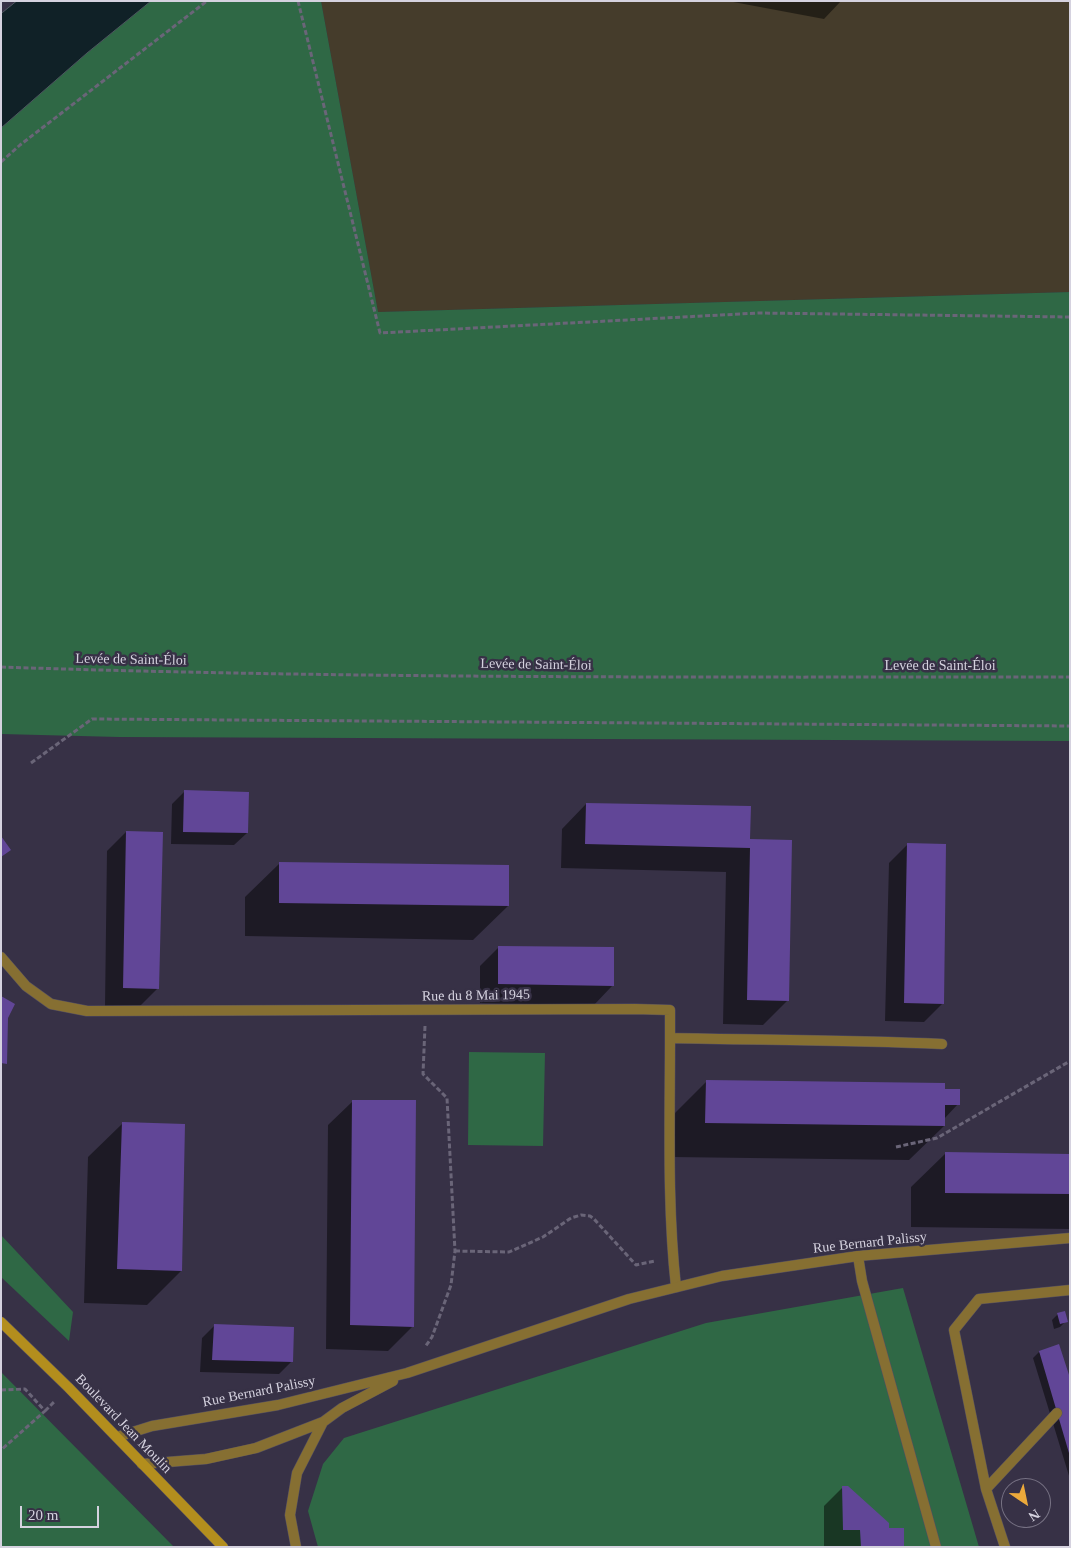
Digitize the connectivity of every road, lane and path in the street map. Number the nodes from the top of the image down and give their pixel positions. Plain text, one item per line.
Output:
1 (207, 1) edge
2 (298, 1) edge
3 (1, 162) edge
4 (1070, 317) edge
5 (1, 668) edge
6 (1070, 677) edge
7 (1070, 726) edge
8 (31, 763) dead end
9 (1, 957) edge
10 (425, 1011) junction
11 (670, 1038) junction
12 (942, 1044) dead end
13 (1070, 1061) edge
14 (896, 1148) dead end
15 (1070, 1238) edge
16 (455, 1251) junction
17 (858, 1256) junction
18 (673, 1257) junction
19 (676, 1287) junction
20 (1070, 1290) edge
21 (1, 1322) edge
22 (407, 1374) junction
23 (1, 1390) edge
24 (1057, 1413) dead end
25 (323, 1422) junction
26 (117, 1437) junction
27 (1, 1450) edge
28 (142, 1464) junction
29 (986, 1489) junction
30 (222, 1547) edge
31 (296, 1547) edge
32 (936, 1547) edge
33 (1005, 1547) edge

1 - 3 path
2 - 4 path
5 - 6 path, Levée de Saint-Éloi
7 - 8 path
9 - 10 street, Rue du 8 Mai 1945
10 - 11 street, Rue du 8 Mai 1945
10 - 16 path
11 - 12 street
11 - 18 street
13 - 14 path
15 - 17 street, Rue Bernard Palissy
16 - 18 path
16 - 22 path
17 - 19 street, Rue Bernard Palissy
17 - 32 street
18 - 19 street
19 - 22 street, Rue Bernard Palissy
20 - 29 street
21 - 26 main road, Boulevard Jean Moulin
22 - 25 street, Rue Bernard Palissy
22 - 26 street, Rue Bernard Palissy
23 - 27 path
24 - 29 street
25 - 28 street, Rue Bernard Palissy
25 - 31 street, Rue Bernard Palissy
26 - 28 main road, Boulevard Jean Moulin
28 - 30 main road, Boulevard Jean Moulin
29 - 33 street

